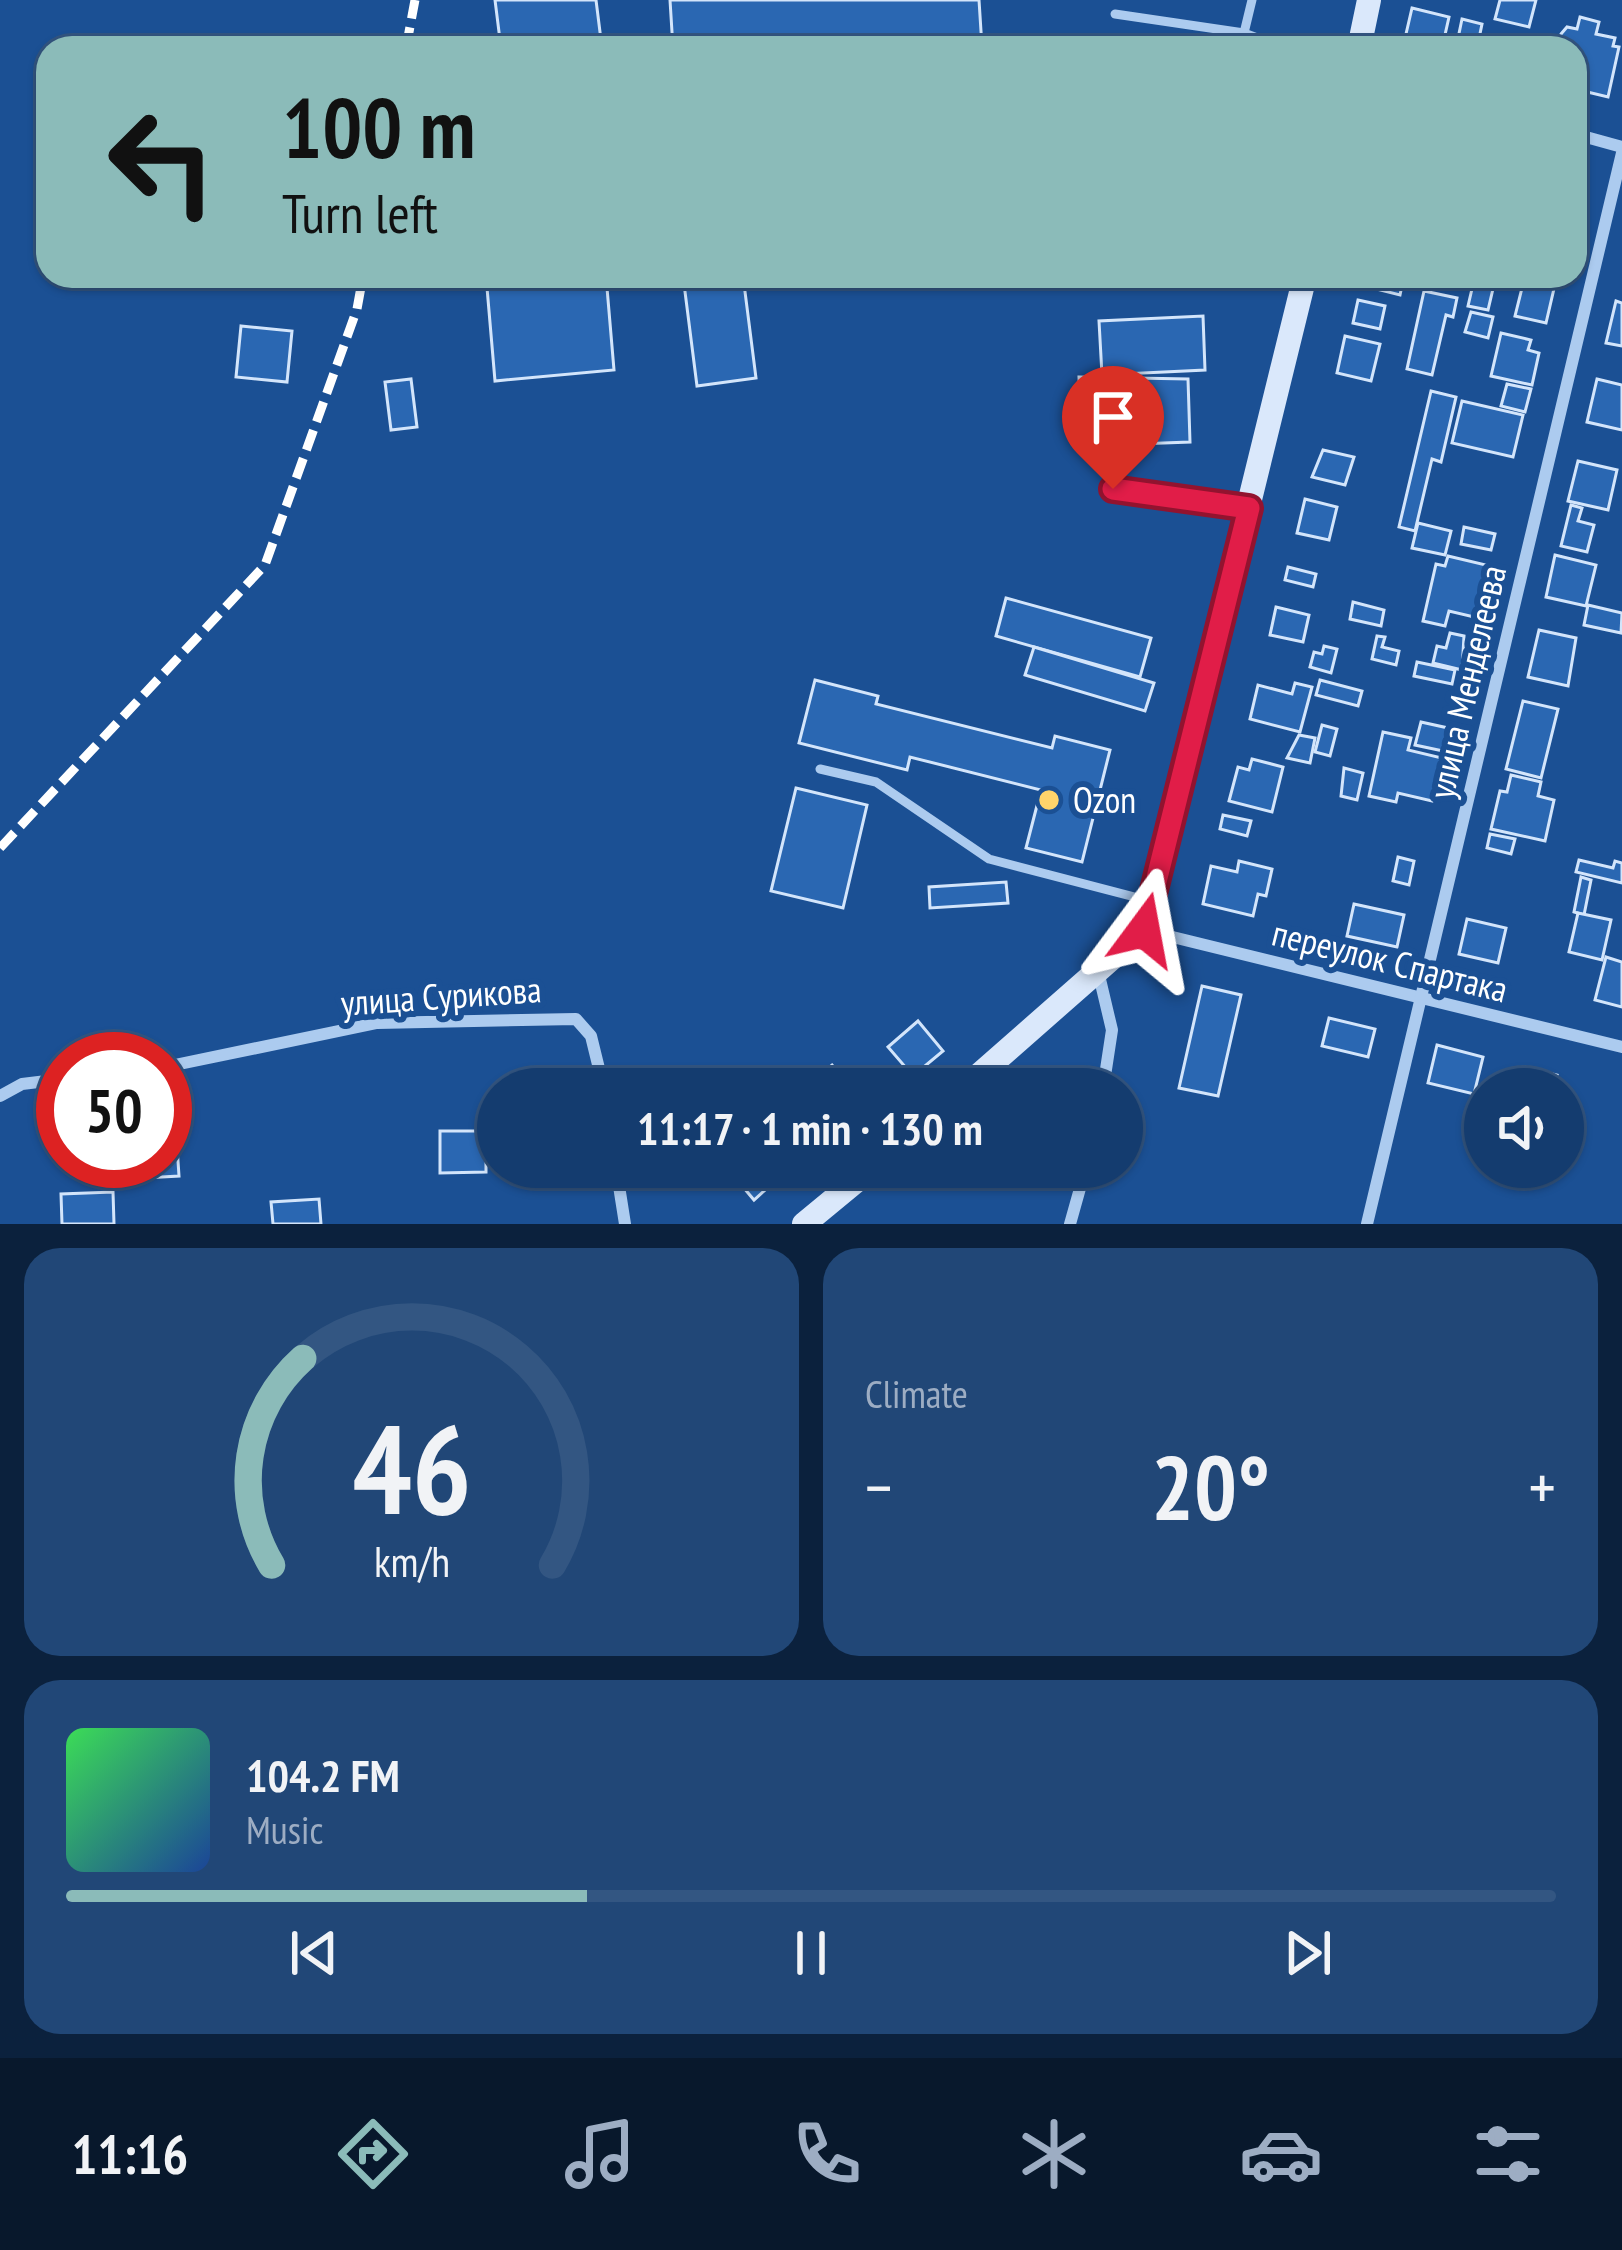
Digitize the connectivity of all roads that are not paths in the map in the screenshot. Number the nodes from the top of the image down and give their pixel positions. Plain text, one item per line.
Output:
1 (1252, 0) edge
2 (1369, 0) edge
3 (1115, 14) dead end
4 (1244, 33) junction
5 (1252, 36) edge
6 (1362, 36) edge
7 (1587, 138) edge
8 (1622, 150) edge
9 (1302, 288) edge
10 (1113, 489) dead end
11 (1249, 508) junction
12 (820, 769) dead end
13 (1150, 901) junction
14 (1144, 930) junction
15 (1098, 970) junction
16 (1422, 1001) junction
17 (1622, 1047) edge
18 (192, 1061) edge
19 (599, 1068) edge
20 (987, 1068) edge
21 (1106, 1068) edge
22 (36, 1082) edge
23 (0, 1096) edge
24 (619, 1188) edge
25 (848, 1188) edge
26 (1080, 1188) edge
27 (625, 1224) edge
28 (804, 1224) edge
29 (1070, 1224) edge
30 (1367, 1224) edge

1 - 4 lane
2 - 6 main road
3 - 4 lane
4 - 5 lane
7 - 8 street
8 - 16 street, улица Менделеева
9 - 11 main road
10 - 11 lane
11 - 13 main road
12 - 13 lane
13 - 14 main road
14 - 15 main road
14 - 16 street, переулок Спартака
15 - 20 main road
15 - 21 street
16 - 17 street, переулок Спартака
16 - 30 street, улица Менделеева
18 - 19 street, улица Сурикова
22 - 23 street
24 - 27 street
25 - 28 main road
26 - 29 street

